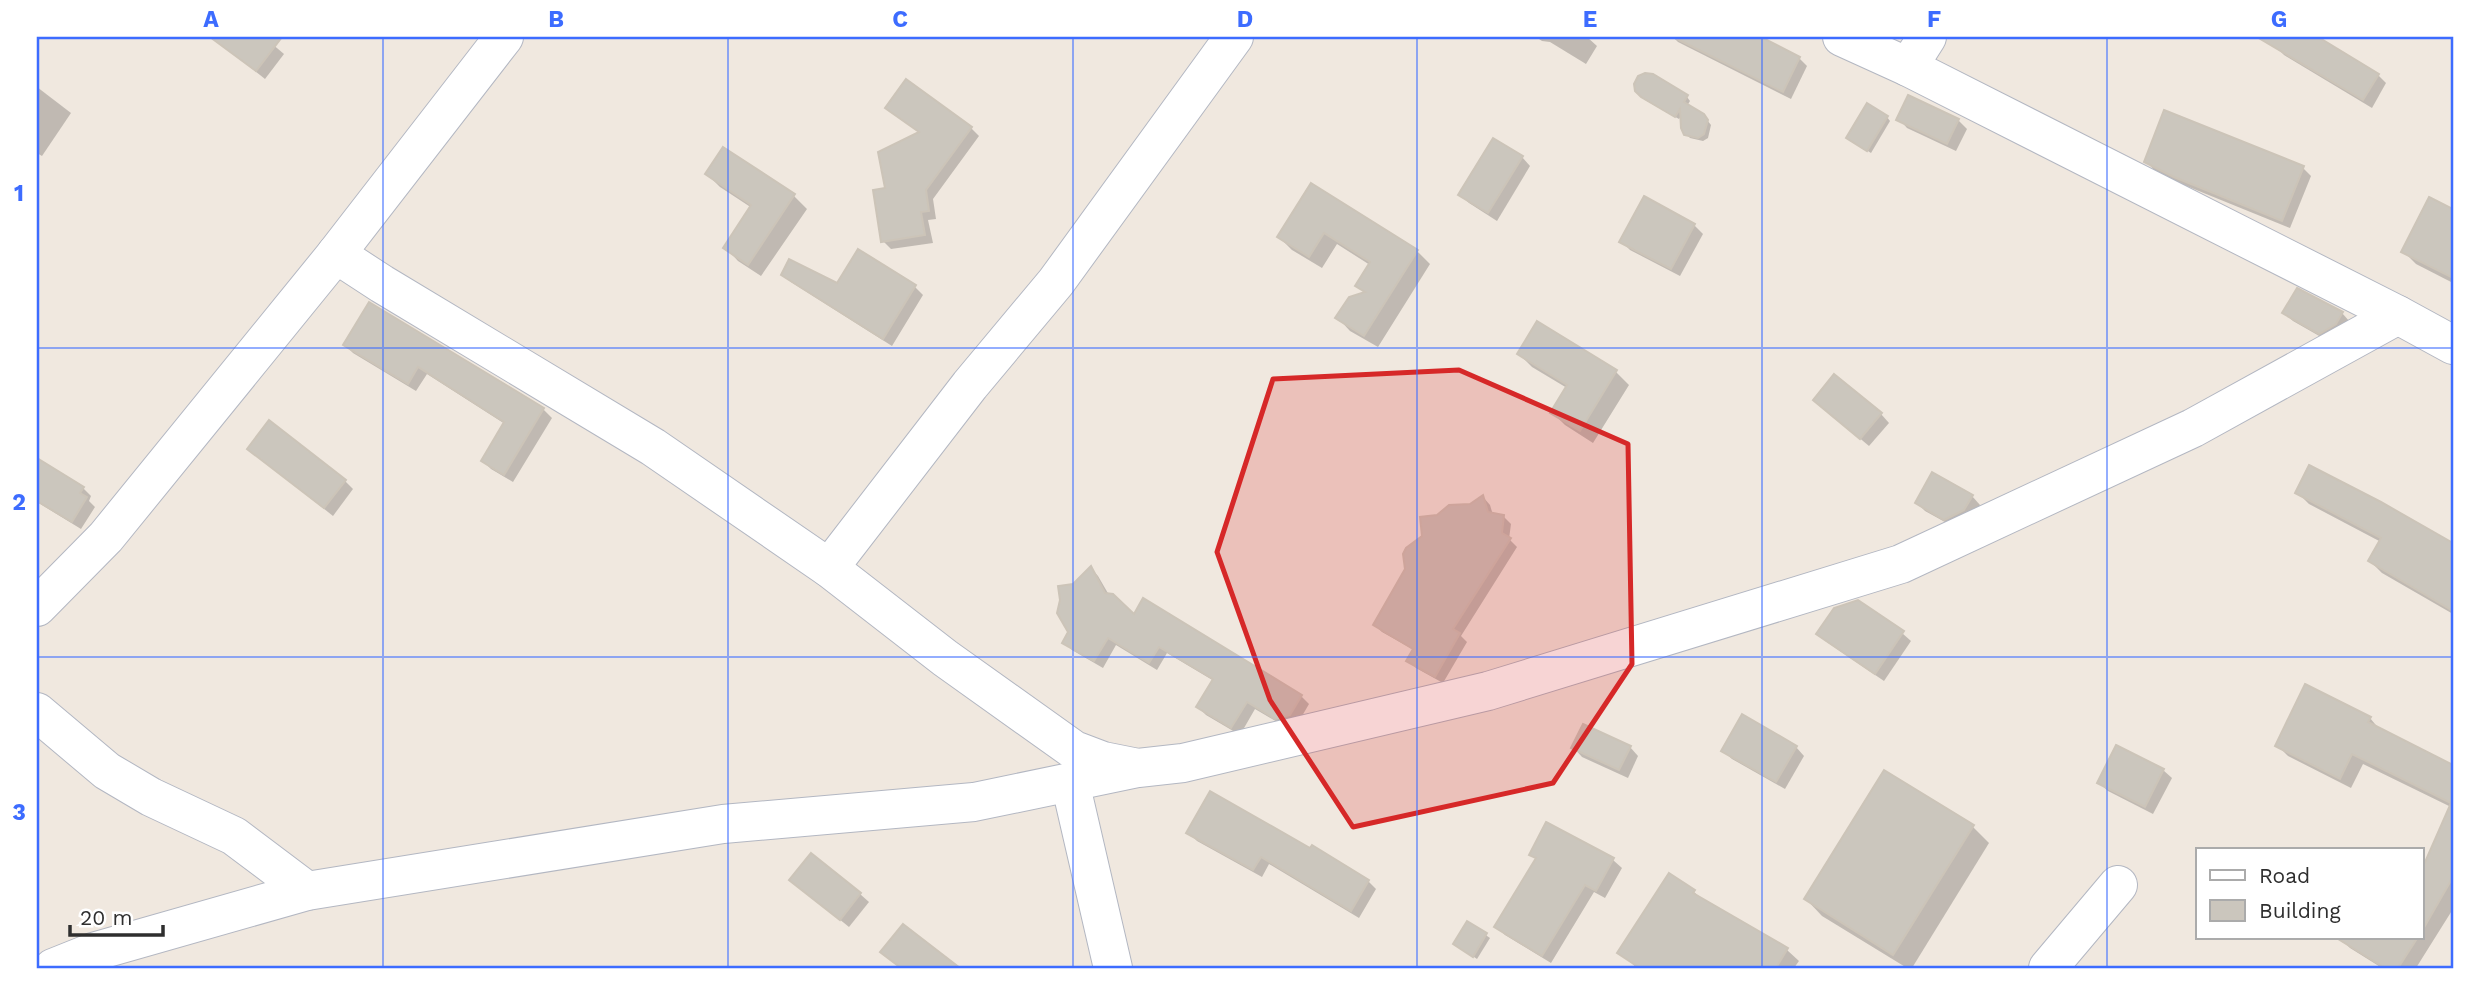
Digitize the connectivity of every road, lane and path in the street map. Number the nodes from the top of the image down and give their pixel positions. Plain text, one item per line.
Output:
1 (504, 37) edge
2 (1234, 37) edge
3 (1842, 37) edge
4 (1918, 52) edge
5 (336, 254) junction
6 (2398, 314) junction
7 (2453, 345) edge
8 (829, 568) junction
9 (37, 607) edge
10 (37, 712) edge
11 (1138, 768) junction
12 (1070, 782) junction
13 (2118, 885) dead end
14 (307, 891) junction
15 (53, 968) edge
16 (1113, 968) edge
17 (2048, 968) edge

1 - 5 street
2 - 8 street
3 - 4 street
4 - 6 street
5 - 8 street
5 - 9 street
6 - 7 street
6 - 11 street
8 - 11 street
10 - 14 street
11 - 12 street
12 - 14 street
12 - 16 street
13 - 17 street
14 - 15 street

